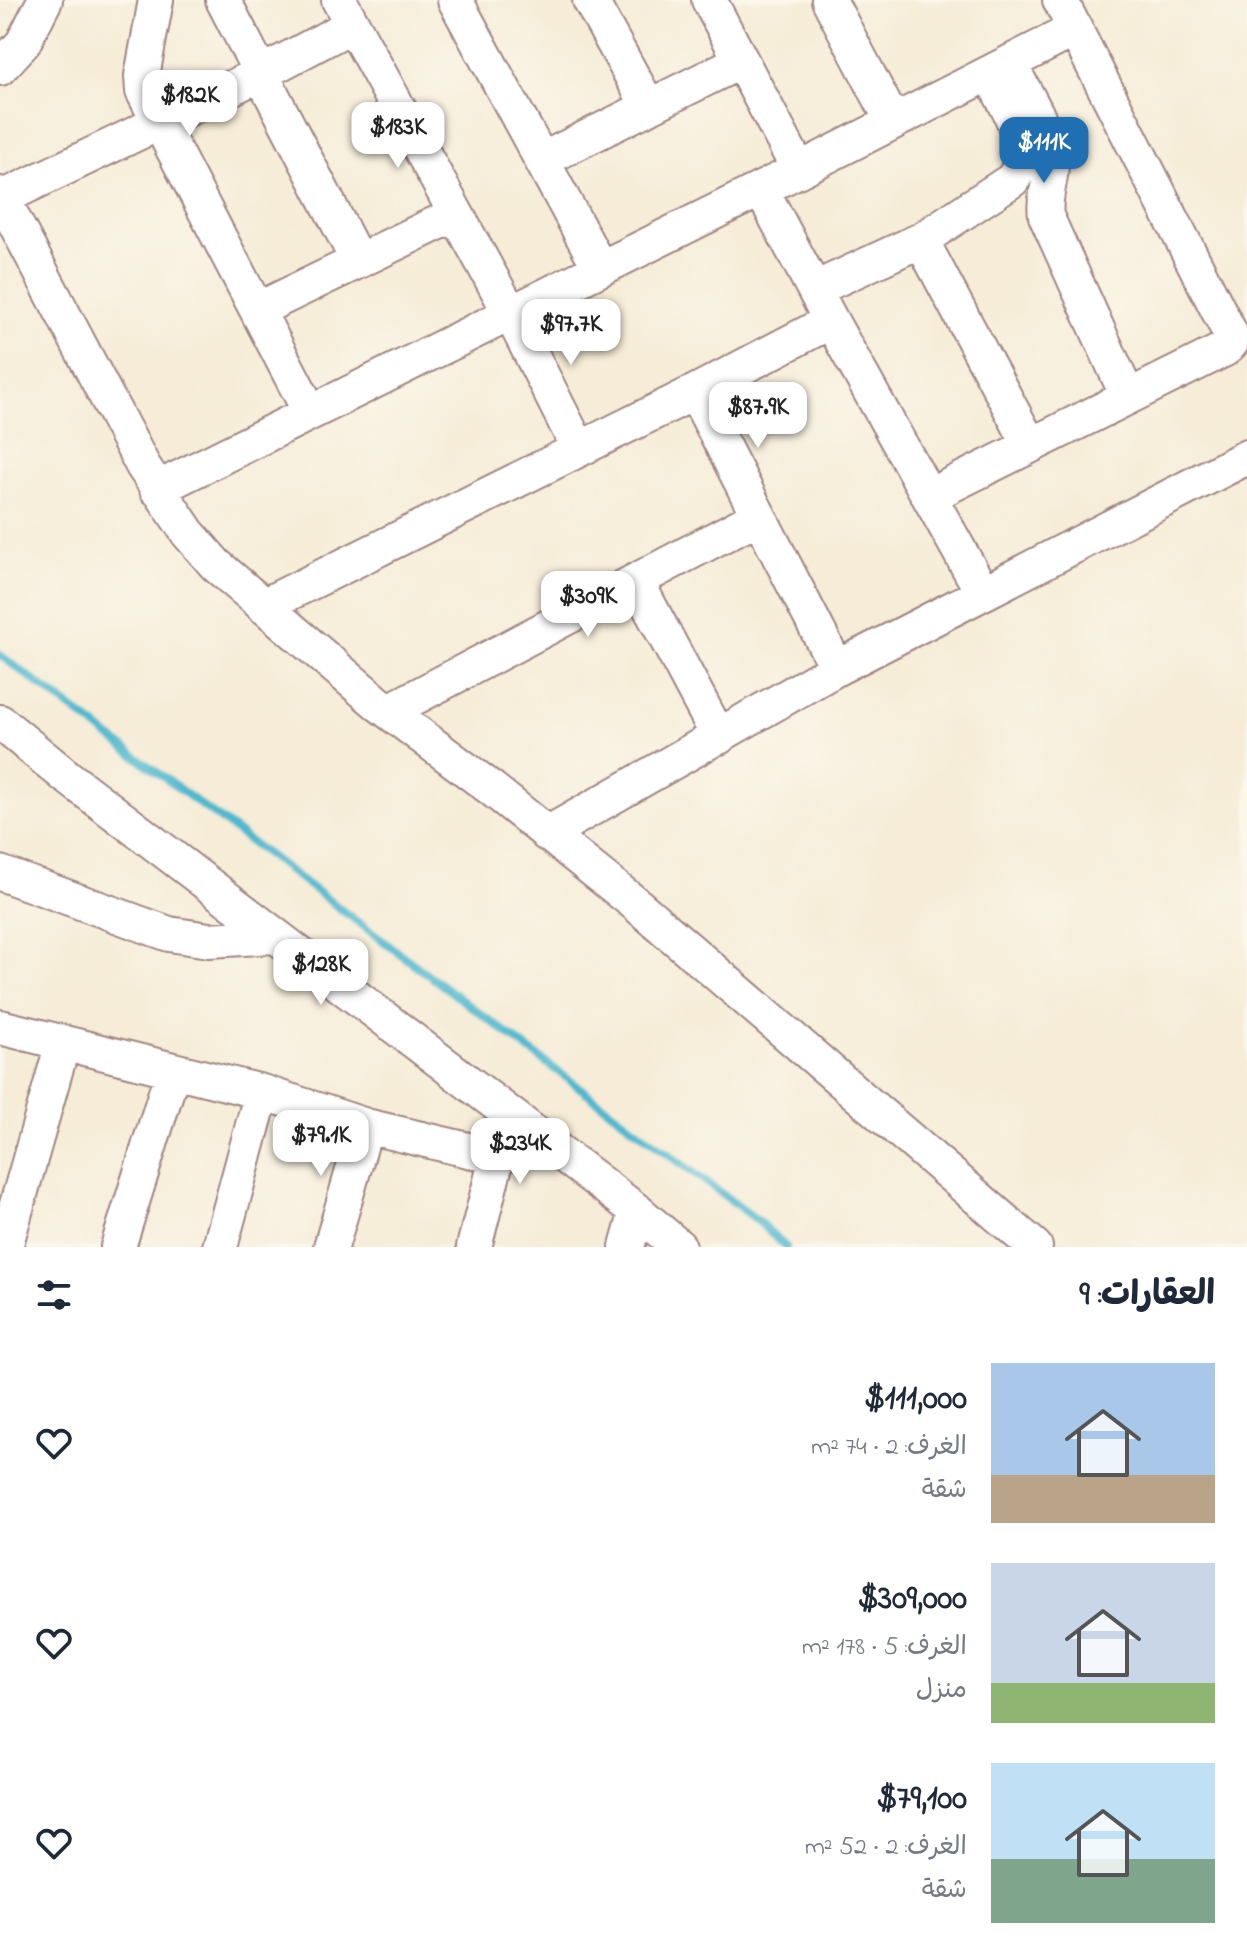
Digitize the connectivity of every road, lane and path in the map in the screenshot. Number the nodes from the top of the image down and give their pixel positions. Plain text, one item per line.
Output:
1 (45, 0) edge
2 (156, 0) edge
3 (223, 0) edge
4 (455, 0) edge
5 (590, 0) edge
6 (709, 0) edge
7 (841, 4) edge
8 (345, 12) edge
9 (1068, 15) edge
10 (741, 61) junction
11 (0, 68) edge
12 (999, 68) junction
13 (260, 74) junction
14 (649, 107) junction
15 (157, 121) junction
16 (893, 122) junction
17 (542, 160) junction
18 (799, 170) junction
19 (761, 189) junction
20 (1, 196) edge
21 (456, 214) junction
22 (921, 240) junction
23 (358, 261) junction
24 (600, 268) junction
25 (815, 289) junction
26 (257, 310) junction
27 (510, 312) junction
28 (831, 321) junction
29 (695, 392) junction
30 (1128, 397) junction
31 (310, 412) junction
32 (1030, 445) junction
33 (579, 449) junction
34 (1247, 457) edge
35 (157, 489) junction
36 (929, 496) junction
37 (759, 516) junction
38 (636, 581) junction
39 (983, 593) junction
40 (263, 606) junction
41 (837, 668) junction
42 (389, 711) junction
43 (0, 722) edge
44 (719, 737) junction
45 (547, 834) junction
46 (0, 873) edge
47 (275, 936) junction
48 (0, 1027) edge
49 (63, 1043) junction
50 (173, 1070) junction
51 (262, 1092) junction
52 (508, 1112) junction
53 (366, 1126) junction
54 (498, 1157) junction
55 (637, 1211) junction
56 (5, 1247) edge
57 (118, 1247) edge
58 (220, 1247) edge
59 (331, 1247) edge
60 (474, 1247) edge
61 (627, 1247) edge
62 (679, 1247) edge
63 (1035, 1247) edge

1 - 11 street
2 - 15 street
3 - 13 street
4 - 17 street
5 - 14 street
6 - 10 street
7 - 16 street
8 - 13 street
8 - 21 street
9 - 12 street
9 - 30 street
10 - 14 street
10 - 18 street
12 - 16 street
12 - 22 street
12 - 30 street
13 - 15 street
13 - 23 street
14 - 17 street
15 - 20 street
15 - 26 street
16 - 18 street
17 - 24 street
18 - 19 street
19 - 24 street
19 - 25 street
20 - 35 street
21 - 23 street
21 - 27 street
22 - 25 street
22 - 32 street
23 - 26 street
24 - 27 street
25 - 28 street
26 - 31 street
27 - 31 street
27 - 33 street
28 - 29 street
28 - 36 street
29 - 33 street
29 - 37 street
30 - 32 street
31 - 35 street
32 - 36 street
33 - 40 street
34 - 39 street
35 - 40 street
36 - 39 street
37 - 38 street
37 - 41 street
38 - 42 street
38 - 44 street
39 - 41 street
40 - 42 street
41 - 44 street
42 - 45 street
43 - 47 street
44 - 45 street
45 - 63 street
46 - 47 street
47 - 52 street
48 - 49 street
49 - 50 street
49 - 56 street
50 - 51 street
50 - 57 street
51 - 53 street
51 - 58 street
52 - 54 street
52 - 55 street
53 - 54 street
53 - 59 street
54 - 60 street
55 - 61 street
55 - 62 street

